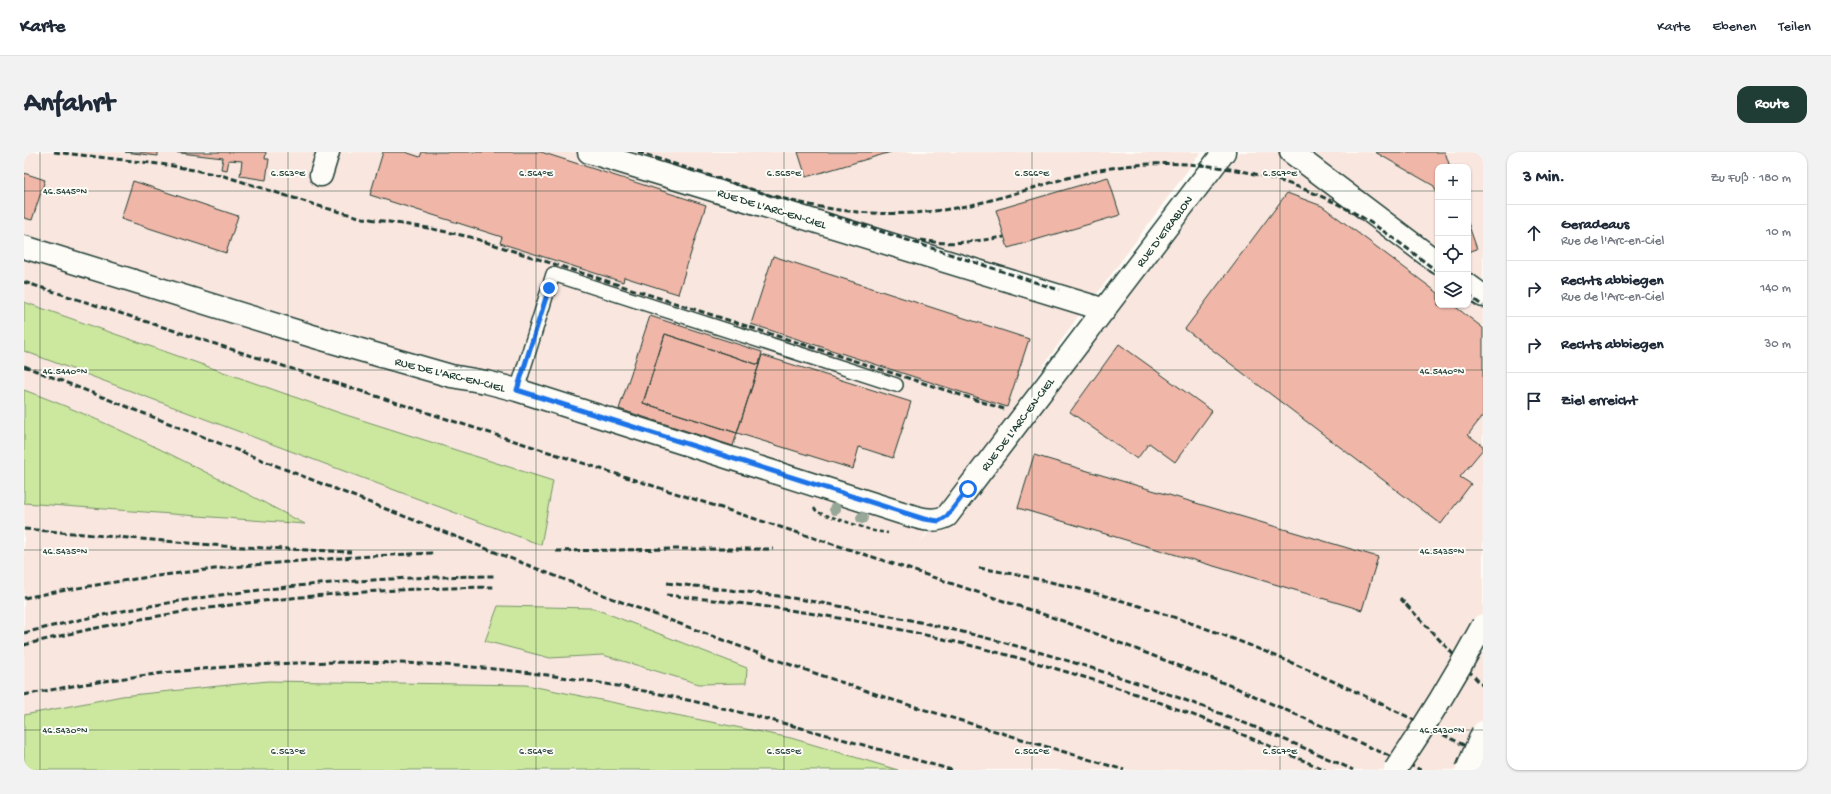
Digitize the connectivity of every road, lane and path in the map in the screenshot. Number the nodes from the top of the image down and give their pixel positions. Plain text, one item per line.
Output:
1 (328, 152) edge
2 (589, 152) edge
3 (1224, 152) edge
4 (1291, 152) edge
5 (321, 175) dead end
6 (29, 249) edge
7 (1435, 260) edge
8 (1471, 287) edge
9 (1483, 296) edge
10 (1105, 310) junction
11 (896, 385) dead end
12 (517, 390) junction
13 (1483, 625) edge
14 (1483, 732) edge
15 (1395, 770) edge
16 (1467, 770) edge

1 - 5 main road
2 - 10 main road, RUE DE L'ARC-EN-CIEL
3 - 10 main road, RUE D'ETRABLON
4 - 7 main road
6 - 12 main road, RUE DE L'ARC-EN-CIEL
8 - 9 main road
10 - 12 main road, RUE DE L'ARC-EN-CIEL
11 - 12 lane
13 - 15 main road, bridge
14 - 16 main road, bridge

